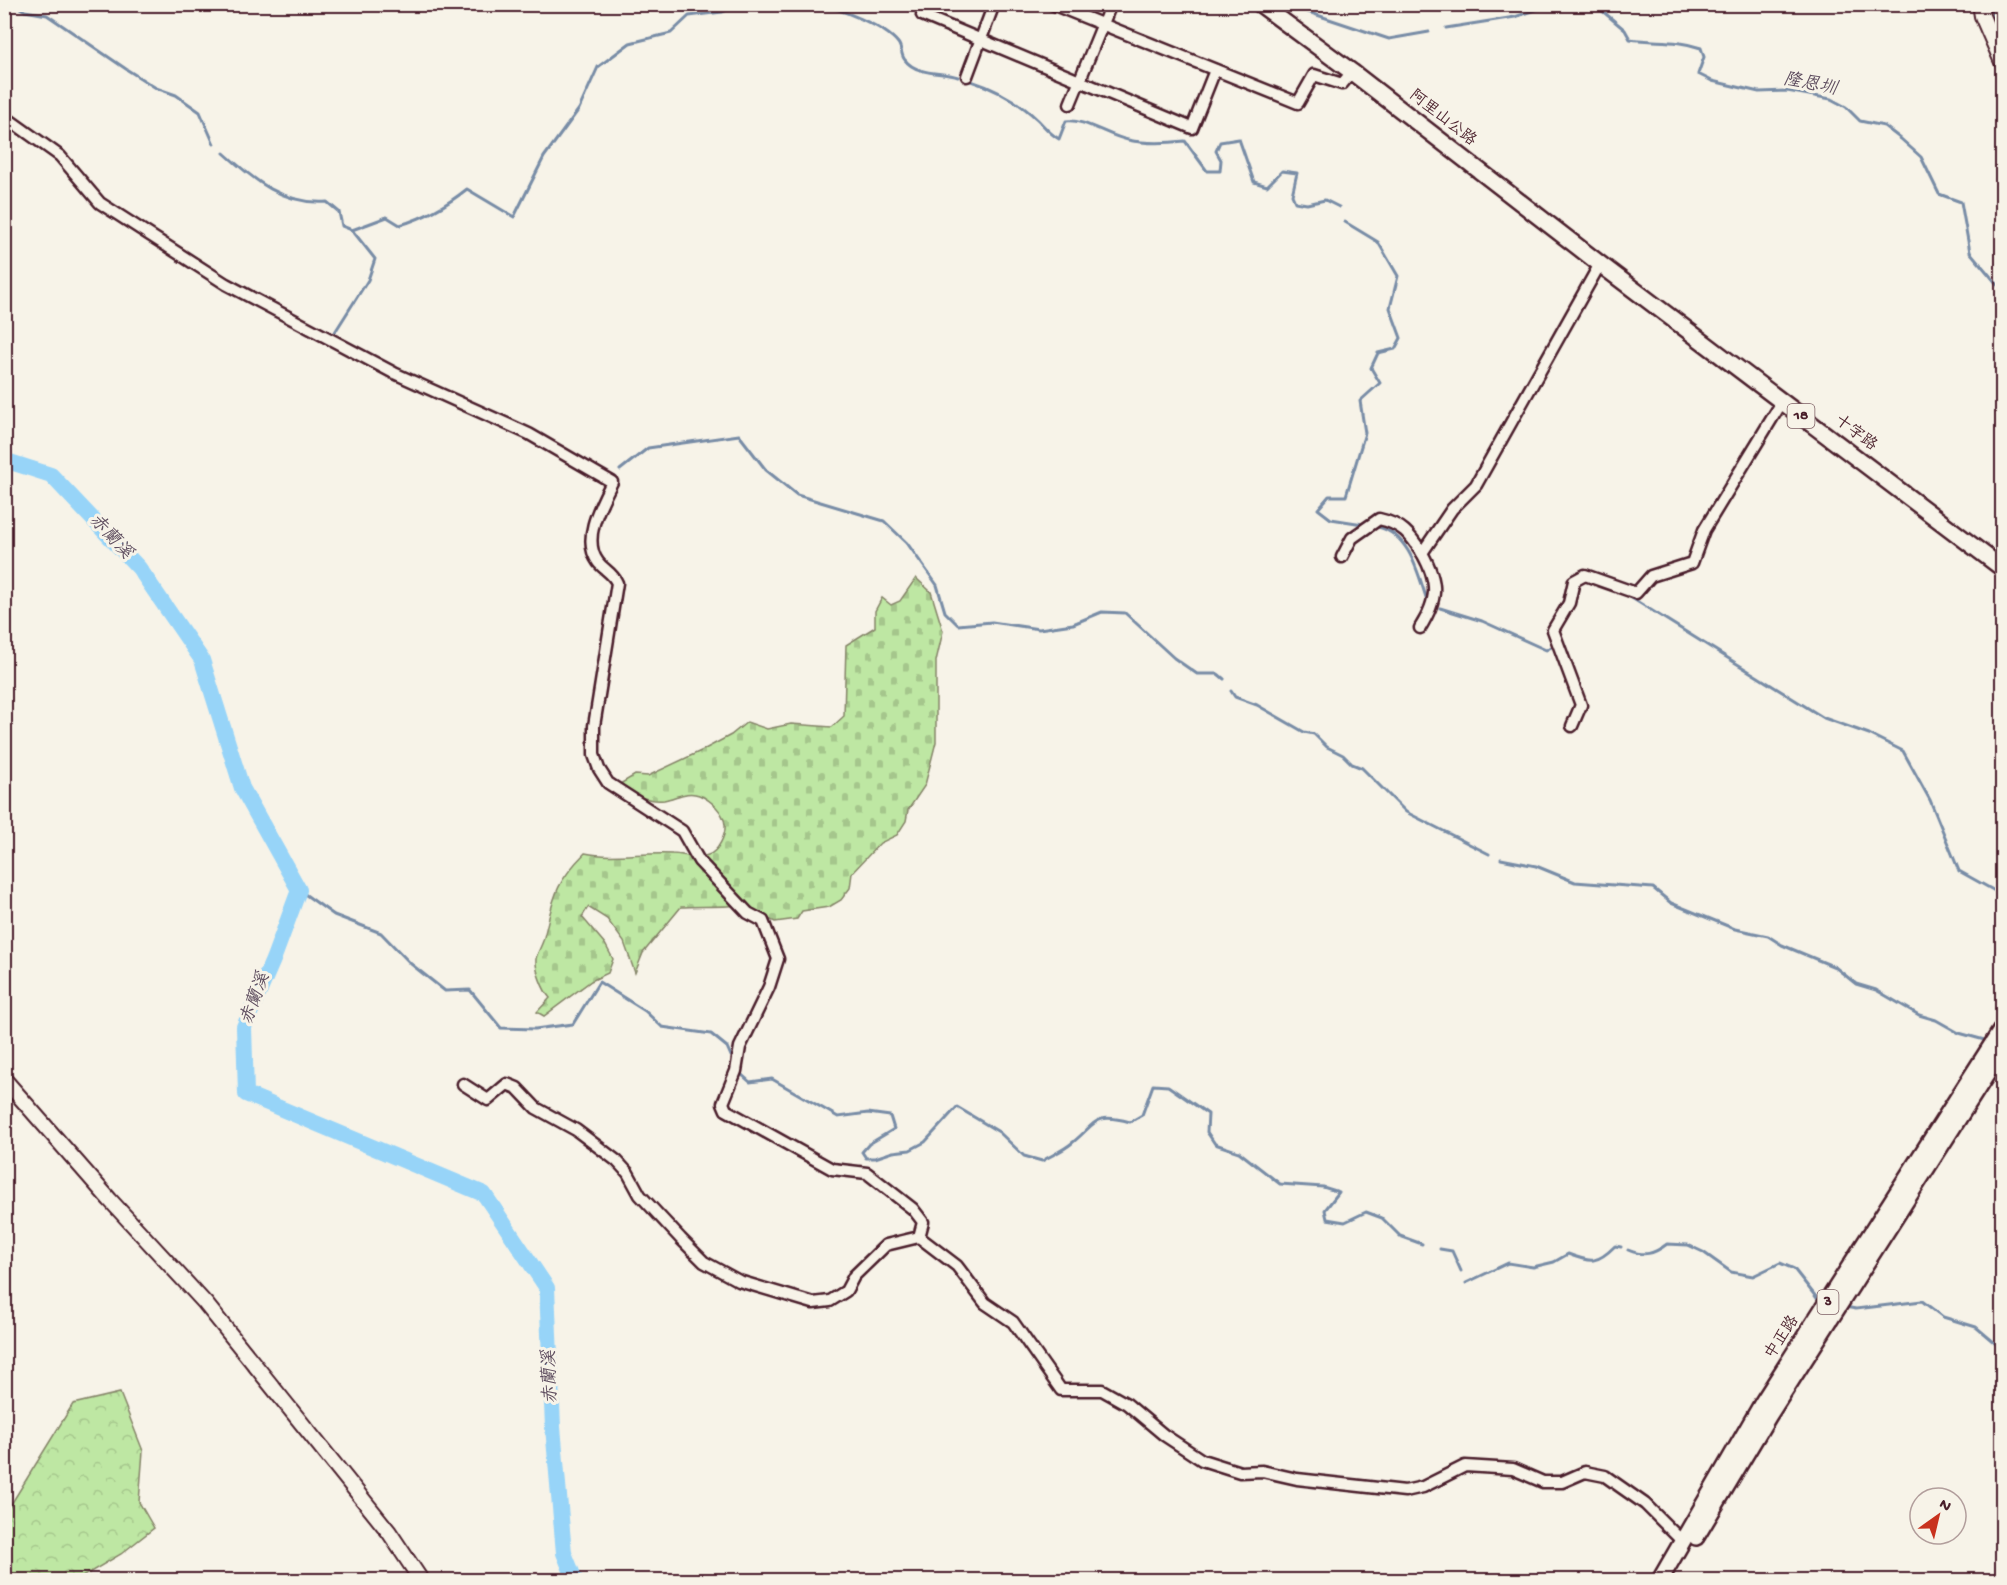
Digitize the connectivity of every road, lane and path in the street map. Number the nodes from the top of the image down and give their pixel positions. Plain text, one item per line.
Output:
1 (994, 4) edge
2 (1052, 4) edge
3 (1111, 4) edge
4 (1260, 4) edge
5 (1980, 4) edge
6 (922, 15) dead end
7 (1103, 25) junction
8 (981, 40) junction
9 (2002, 62) edge
10 (1215, 70) junction
11 (1352, 72) junction
12 (967, 76) dead end
13 (1080, 81) junction
14 (1070, 104) dead end
15 (4, 116) edge
16 (1600, 264) junction
17 (1782, 402) junction
18 (1422, 553) junction
19 (1342, 557) dead end
20 (2002, 568) edge
21 (1420, 628) dead end
22 (1572, 726) dead end
23 (2002, 1029) edge
24 (2002, 1050) edge
25 (4, 1079) edge
26 (463, 1084) dead end
27 (919, 1237) junction
28 (1683, 1542) junction
29 (421, 1581) edge
30 (1660, 1581) edge
31 (1669, 1581) edge

1 - 8 street
2 - 7 street
3 - 7 street
4 - 11 main road, 阿里山公路 / 18
5 - 9 street
6 - 8 street
7 - 10 street
7 - 13 street
8 - 12 street
8 - 13 street
10 - 11 street
10 - 13 street
11 - 16 main road, 阿里山公路 / 18
13 - 14 street
15 - 27 street
16 - 17 main road, 十字路 / 18
16 - 18 street
17 - 20 main road, 十字路 / 18
17 - 22 street
18 - 19 street
18 - 21 street
23 - 28 main road, 中正路 / 3
24 - 31 main road, 中正路 / 3
25 - 29 street
26 - 27 street
27 - 28 street
28 - 30 main road, 中正路 / 3

